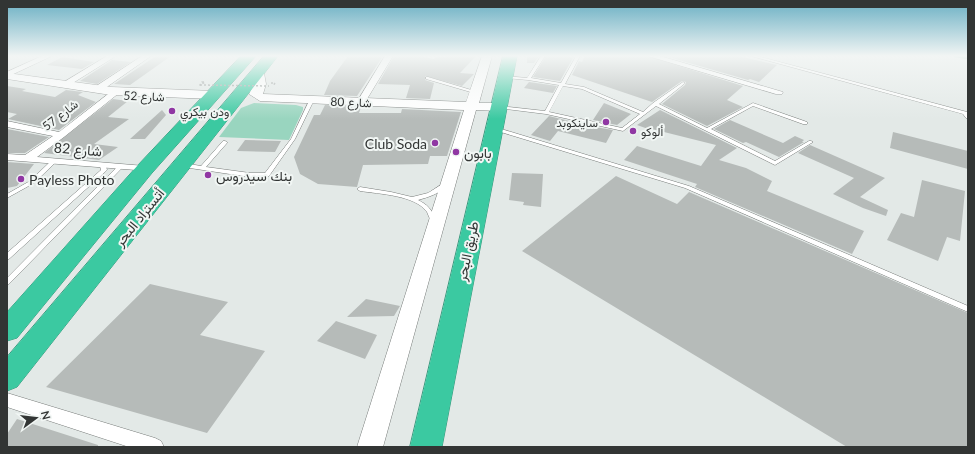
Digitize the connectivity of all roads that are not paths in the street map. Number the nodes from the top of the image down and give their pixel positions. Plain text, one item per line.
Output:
1 (76, 77) edge
2 (124, 77) edge
3 (239, 77) edge
4 (247, 77) edge
5 (259, 77) edge
6 (376, 77) edge
7 (480, 77) edge
8 (505, 77) edge
9 (525, 77) edge
10 (567, 77) edge
11 (727, 77) edge
12 (834, 77) edge
13 (10, 78) edge
14 (427, 78) dead end
15 (528, 79) joint
16 (682, 83) dead end
17 (65, 84) junction
18 (563, 85) junction
19 (108, 92) junction
20 (779, 92) dead end
21 (212, 97) junction
22 (473, 99) junction
23 (312, 100) junction
24 (361, 102) junction
25 (655, 104) junction
26 (546, 113) junction
27 (644, 114) junction
28 (968, 117) edge
29 (496, 118) junction
30 (805, 123) dead end
31 (7, 124) edge
32 (708, 129) junction
33 (58, 135) junction
34 (224, 142) dead end
35 (811, 142) dead end
36 (7, 156) edge
37 (25, 158) junction
38 (54, 161) junction
39 (181, 165) junction
40 (103, 166) junction
41 (120, 167) junction
42 (202, 168) junction
43 (146, 169) junction
44 (447, 183) junction
45 (360, 189) dead end
46 (7, 196) edge
47 (414, 199) junction
48 (435, 224) junction
49 (7, 258) edge
50 (7, 282) edge
51 (968, 309) edge
52 (7, 330) edge
53 (7, 378) edge
54 (7, 400) edge
55 (155, 447) edge
56 (370, 447) edge
57 (426, 447) edge

1 - 17 street
2 - 19 street, شارع 57
3 - 21 highway, أتستراد البحر
4 - 39 highway, أتستراد البحر
5 - 23 street, شارع 80
6 - 24 street
7 - 22 street
8 - 29 highway, طريق البحر
9 - 15 lane
10 - 18 lane
11 - 20 street
12 - 28 lane
13 - 17 street, شارع 52
13 - 19 street, شارع 52
14 - 22 lane
15 - 18 lane
16 - 25 lane
17 - 19 street, شارع 52
18 - 26 lane
18 - 27 lane
19 - 21 street, شارع 52
19 - 33 street, شارع 57
21 - 43 highway, أتستراد البحر
22 - 24 street, شارع 80
22 - 29 street, شارع 80
22 - 44 street
23 - 24 street, شارع 80
23 - 42 lane
25 - 27 lane
25 - 32 lane
26 - 27 lane
26 - 29 lane
29 - 51 lane
29 - 57 highway, طريق البحر
30 - 32 lane
31 - 33 street
32 - 35 lane
33 - 37 street, شارع 57
34 - 42 lane
36 - 37 street, شارع 82
37 - 38 street, شارع 82
38 - 40 street, شارع 82
38 - 46 lane
39 - 42 lane
39 - 53 highway, أتستراد البحر
40 - 41 street, شارع 82
40 - 49 lane
41 - 43 street, شارع 82
41 - 50 lane
43 - 52 highway, أتستراد البحر
44 - 47 lane
44 - 48 street
45 - 47 lane
47 - 48 lane
48 - 56 street
54 - 55 street

